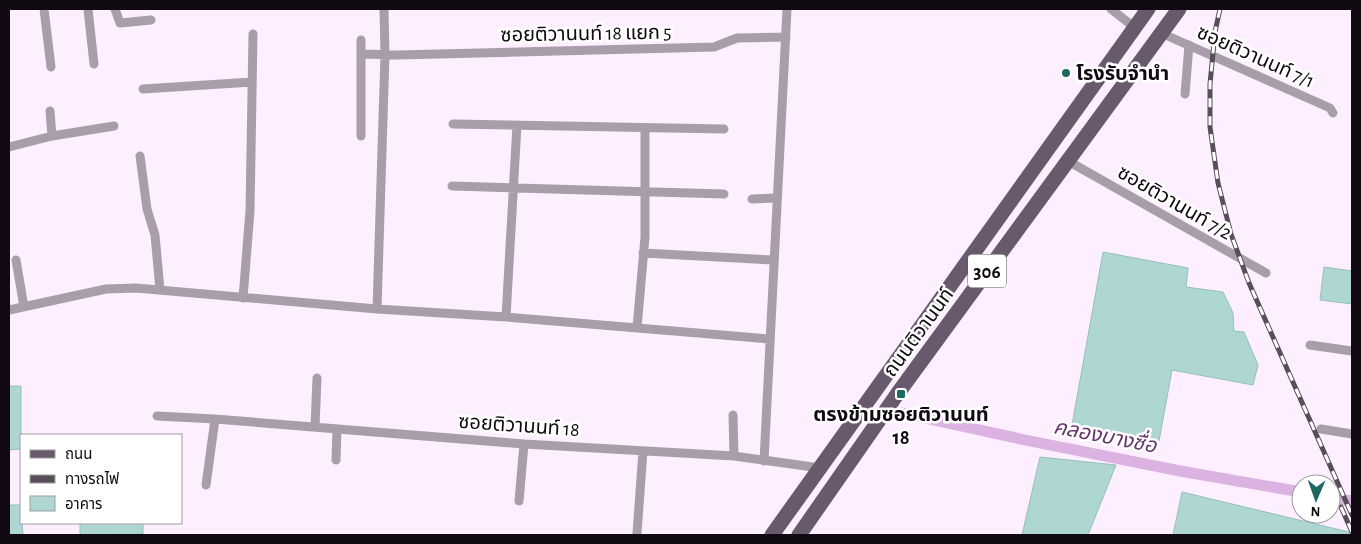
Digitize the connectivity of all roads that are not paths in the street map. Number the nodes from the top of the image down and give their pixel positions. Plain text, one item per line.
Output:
1 (44, 9) edge
2 (88, 9) edge
3 (115, 9) edge
4 (384, 9) edge
5 (787, 9) edge
6 (1111, 9) edge
7 (1148, 9) edge
8 (1179, 9) edge
9 (151, 20) dead end
10 (1134, 27) junction
11 (1161, 33) junction
12 (254, 34) dead end
13 (786, 37) junction
14 (361, 40) dead end
15 (1189, 45) junction
16 (361, 54) junction
17 (385, 54) junction
18 (94, 64) dead end
19 (51, 67) dead end
20 (252, 82) junction
21 (143, 89) dead end
22 (1185, 94) dead end
23 (50, 111) dead end
24 (1333, 113) dead end
25 (453, 124) dead end
26 (517, 125) junction
27 (114, 126) dead end
28 (645, 128) junction
29 (724, 129) dead end
30 (52, 136) junction
31 (361, 136) dead end
32 (9, 146) edge
33 (140, 156) dead end
34 (1068, 161) junction
35 (452, 186) dead end
36 (514, 188) junction
37 (645, 192) junction
38 (724, 194) dead end
39 (752, 198) dead end
40 (777, 198) junction
41 (643, 252) junction
42 (16, 260) dead end
43 (774, 260) junction
44 (1266, 273) dead end
45 (160, 290) junction
46 (243, 298) junction
47 (24, 307) junction
48 (377, 309) junction
49 (9, 310) edge
50 (506, 317) junction
51 (637, 328) junction
52 (769, 339) junction
53 (1310, 345) dead end
54 (1352, 351) edge
55 (317, 378) dead end
56 (732, 415) dead end
57 (157, 416) dead end
58 (215, 419) junction
59 (315, 428) junction
60 (337, 429) junction
61 (1321, 429) dead end
62 (1352, 434) edge
63 (524, 444) junction
64 (643, 451) junction
65 (734, 456) junction
66 (336, 460) dead end
67 (764, 460) junction
68 (820, 468) junction
69 (206, 485) dead end
70 (519, 501) dead end
71 (637, 533) dead end
72 (772, 535) edge
73 (799, 535) edge

1 - 19 street
2 - 18 street
3 - 9 street
4 - 17 street
5 - 13 street
6 - 10 street
7 - 10 main road, ถนนติวานนท์ / 306
8 - 11 main road, ถนนติวานนท์ / 306
10 - 68 main road, ถนนติวานนท์ / 306
11 - 15 street, ซอยติวานนท์ 7/1
11 - 34 main road, ถนนติวานนท์ / 306
12 - 20 street
13 - 17 street, ซอยติวานนท์ 18 แยก 5
13 - 40 street
14 - 16 street
15 - 22 street
15 - 24 street, ซอยติวานนท์ 7/1
16 - 17 street, ซอยติวานนท์ 18 แยก 5
16 - 31 street
17 - 48 street
20 - 21 street
20 - 46 street
23 - 30 street
25 - 26 street
26 - 28 street
26 - 36 street
27 - 30 street
28 - 29 street
28 - 37 street
30 - 32 street
33 - 45 street
34 - 44 street, ซอยติวานนท์ 7/2
34 - 73 main road, ถนนติวานนท์ / 306
35 - 36 street
36 - 37 street
36 - 50 street
37 - 38 street
37 - 41 street
39 - 40 street
40 - 43 street
41 - 43 street
41 - 51 street
42 - 47 street
43 - 52 street
45 - 46 street
45 - 47 street
46 - 48 street
47 - 49 street
48 - 50 street
50 - 51 street
51 - 52 street
52 - 67 street
53 - 54 street
55 - 59 street
56 - 65 street
57 - 58 street, ซอยติวานนท์ 18
58 - 59 street, ซอยติวานนท์ 18
58 - 69 street
59 - 60 street, ซอยติวานนท์ 18
60 - 63 street, ซอยติวานนท์ 18
60 - 66 street
61 - 62 street
63 - 64 street, ซอยติวานนท์ 18
63 - 70 street
64 - 65 street, ซอยติวานนท์ 18
64 - 71 street
65 - 67 street, ซอยติวานนท์ 18
67 - 68 street, ซอยติวานนท์ 18
68 - 72 main road, ถนนติวานนท์ / 306

